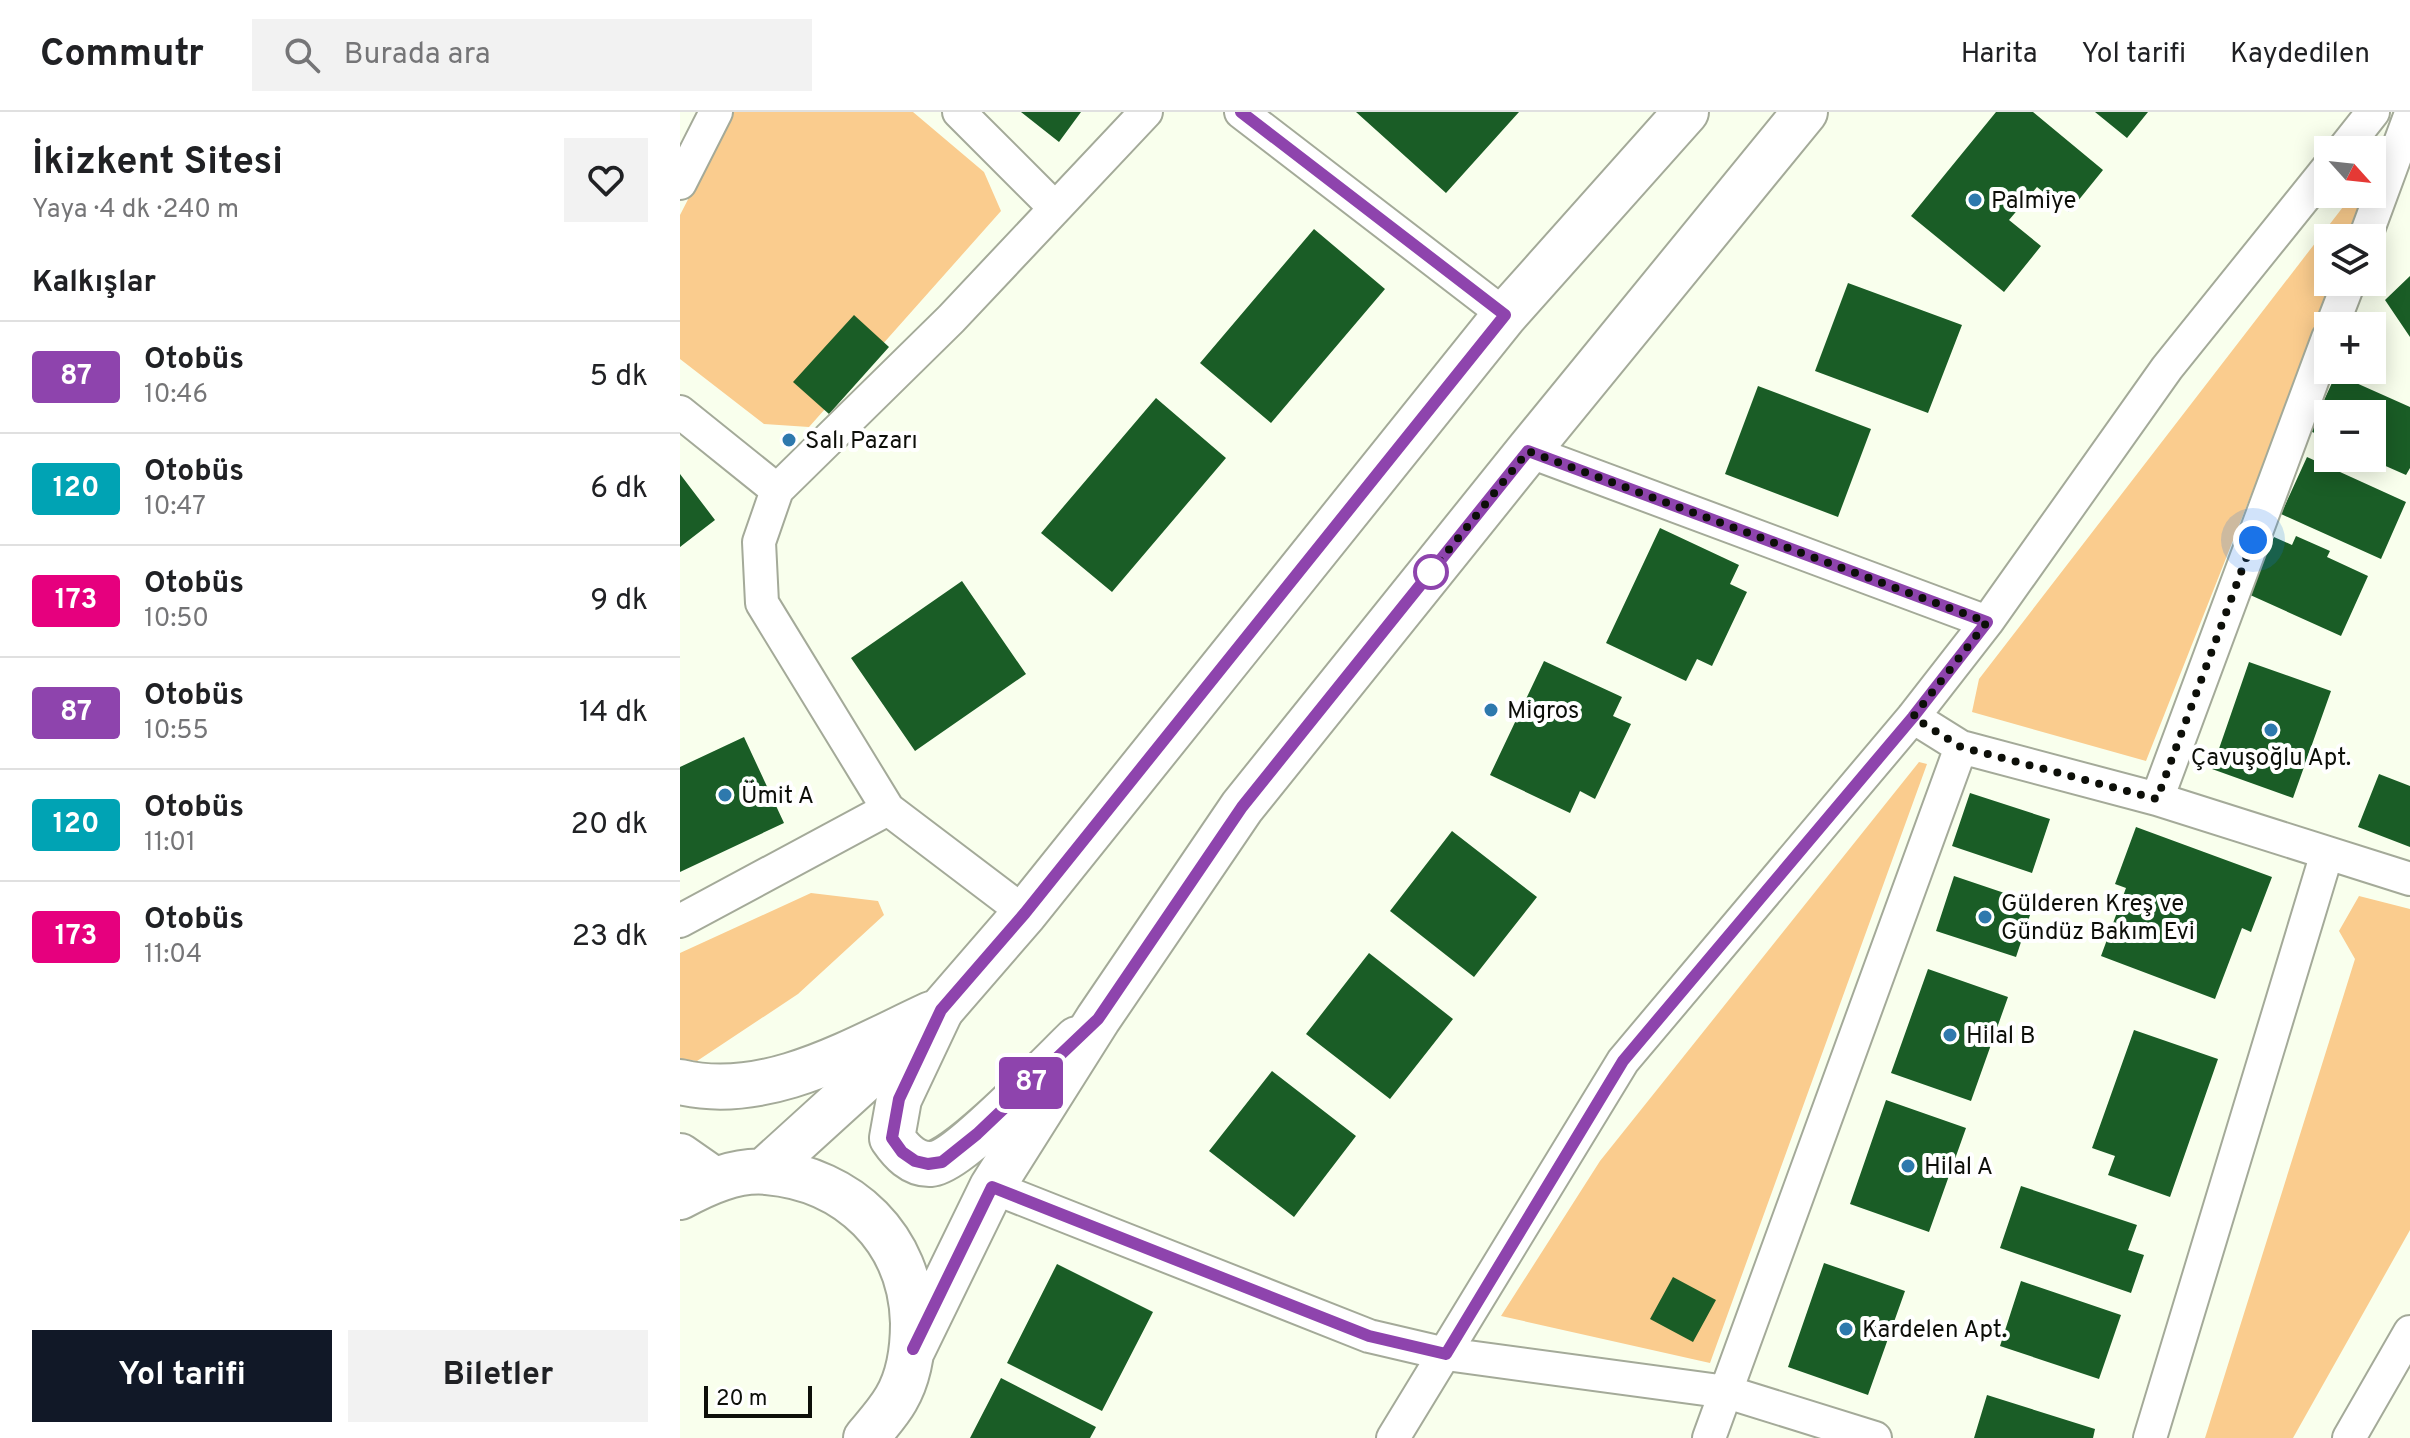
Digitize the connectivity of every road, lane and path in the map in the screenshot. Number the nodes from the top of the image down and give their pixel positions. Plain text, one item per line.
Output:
1 (716, 112) edge
2 (959, 112) edge
3 (1146, 112) edge
4 (1241, 112) edge
5 (1686, 112) edge
6 (1805, 112) edge
7 (2373, 112) edge
8 (2410, 116) edge
9 (2354, 136) edge
10 (680, 183) edge
11 (2314, 185) edge
12 (1055, 208) junction
13 (2370, 224) edge
14 (1505, 315) junction
15 (2314, 376) edge
16 (680, 412) edge
17 (1528, 451) junction
18 (777, 490) junction
19 (1987, 622) junction
20 (1913, 717) junction
21 (1961, 747) junction
22 (2157, 799) junction
23 (888, 809) junction
24 (2327, 853) junction
25 (2410, 879) edge
26 (1025, 913) junction
27 (680, 921) edge
28 (941, 1010) junction
29 (1098, 1019) junction
30 (680, 1082) edge
31 (764, 1171) junction
32 (691, 1178) edge
33 (992, 1187) junction
34 (2410, 1332) edge
35 (913, 1349) junction
36 (1446, 1354) junction
37 (1727, 1392) junction
38 (867, 1438) edge
39 (1393, 1438) edge
40 (1709, 1438) edge
41 (1875, 1438) edge
42 (2150, 1438) edge
43 (2349, 1438) edge

1 - 10 street
2 - 12 street
3 - 12 street
4 - 14 street
5 - 14 main road
6 - 17 main road
7 - 9 street
8 - 13 street
11 - 19 street
12 - 18 street
14 - 26 main road
15 - 22 street
16 - 18 street
17 - 19 street
17 - 29 main road
18 - 23 street
19 - 20 street
20 - 21 street
20 - 36 street
21 - 22 street
21 - 37 street
22 - 24 street
23 - 26 street
23 - 27 street
24 - 25 street
24 - 42 street
26 - 28 main road
28 - 29 main road
28 - 30 main road
28 - 31 main road
29 - 33 main road
31 - 32 main road
31 - 35 main road
33 - 35 main road
33 - 36 street
34 - 43 street
35 - 38 main road
36 - 37 street
36 - 39 street
37 - 40 street
37 - 41 street

